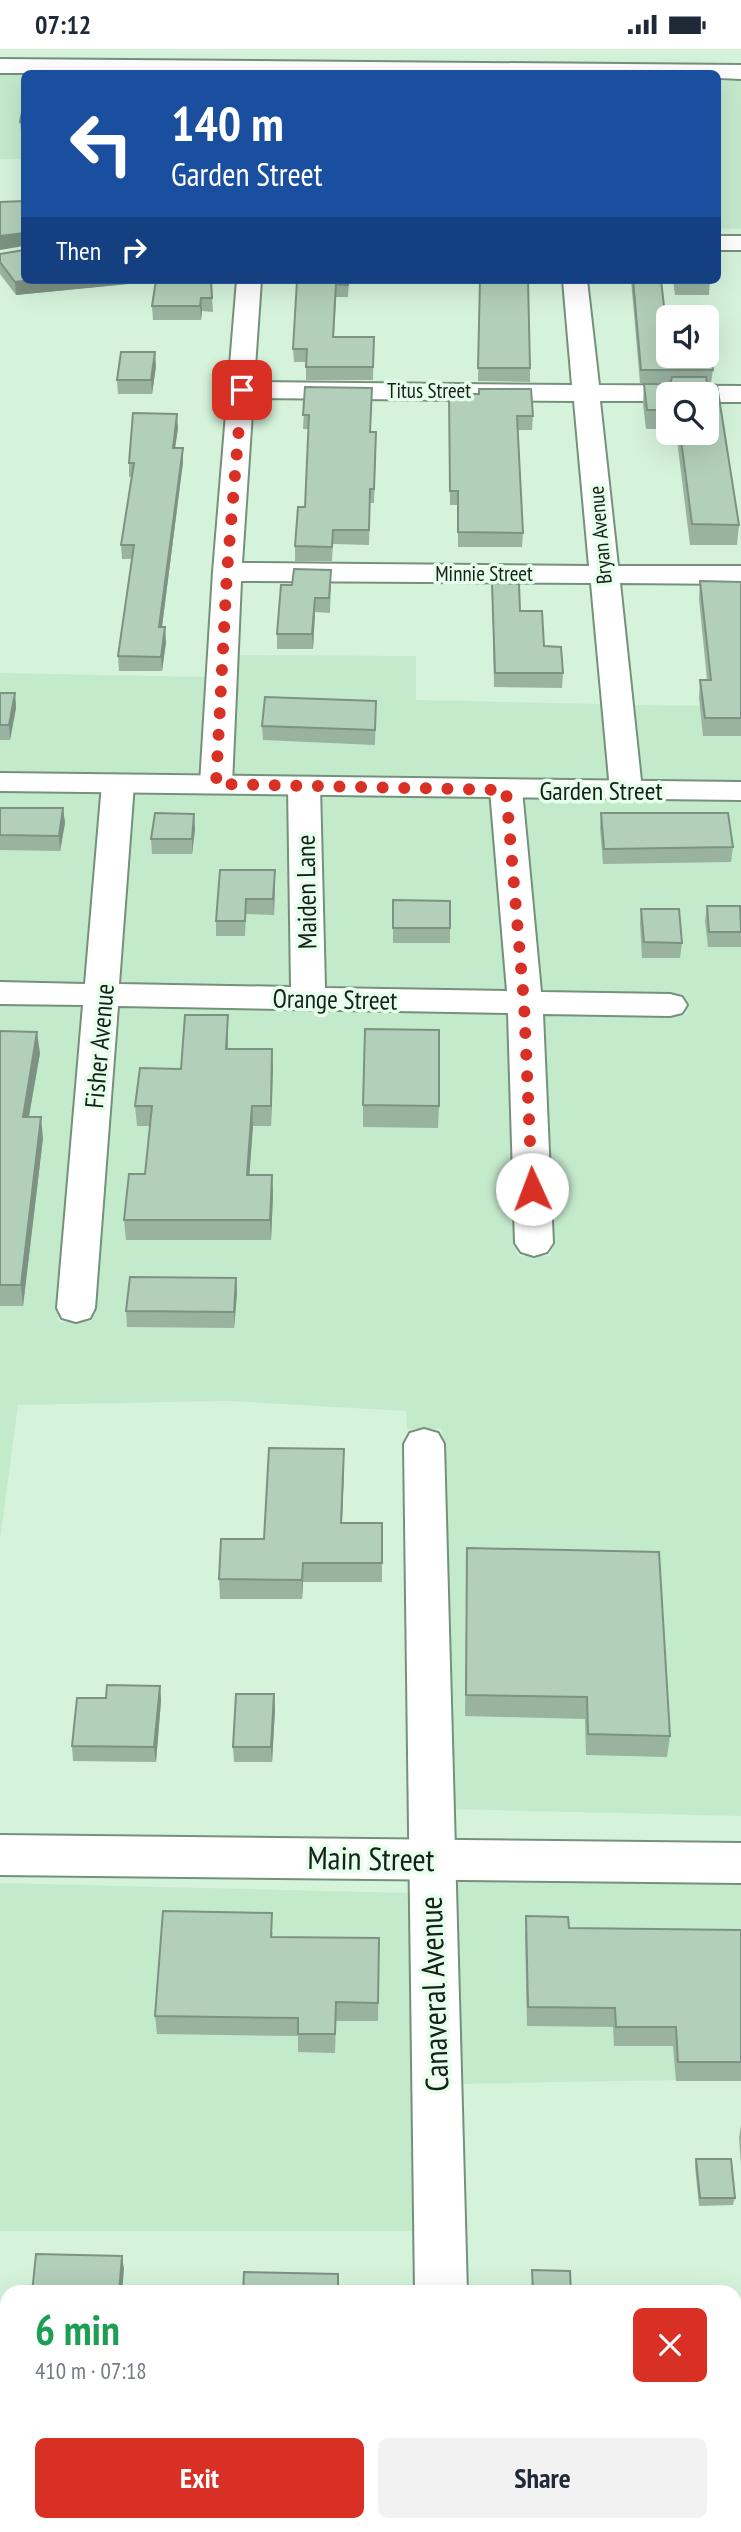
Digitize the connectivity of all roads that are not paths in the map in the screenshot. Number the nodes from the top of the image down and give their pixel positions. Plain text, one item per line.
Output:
1 (0, 52) edge
2 (741, 58) edge
3 (0, 66) edge
4 (494, 70) edge
5 (721, 72) edge
6 (741, 72) edge
7 (721, 243) edge
8 (741, 243) edge
9 (250, 284) edge
10 (575, 284) edge
11 (242, 390) junction
12 (588, 390) junction
13 (741, 394) edge
14 (227, 572) junction
15 (602, 574) junction
16 (741, 575) edge
17 (0, 782) edge
18 (118, 784) junction
19 (216, 784) junction
20 (304, 786) junction
21 (506, 790) junction
22 (626, 790) junction
23 (741, 790) edge
24 (0, 993) edge
25 (103, 994) junction
26 (308, 998) junction
27 (524, 1003) junction
28 (670, 1005) dead end
29 (534, 1243) dead end
30 (76, 1308) dead end
31 (424, 1444) dead end
32 (0, 1855) edge
33 (430, 1859) junction
34 (741, 1863) edge
35 (441, 2285) edge

1 - 2 street
3 - 4 street
5 - 6 street
7 - 8 street
9 - 11 street
10 - 12 street, Bryan Avenue
11 - 12 street, Titus Street
11 - 14 street
12 - 13 street, Titus Street
12 - 15 street, Bryan Avenue
14 - 15 street, Minnie Street
14 - 19 street
15 - 16 street, Minnie Street
15 - 22 street, Bryan Avenue
17 - 18 street, Garden Street
18 - 19 street, Garden Street
18 - 25 street, Fisher Avenue
19 - 20 street, Garden Street
20 - 21 street, Garden Street
20 - 26 street, Maiden Lane
21 - 22 street, Garden Street
21 - 27 street
22 - 23 street, Garden Street
24 - 25 street, Orange Street
25 - 26 street, Orange Street
25 - 30 street, Fisher Avenue
26 - 27 street, Orange Street
27 - 28 street, Orange Street
27 - 29 street
31 - 33 street, Canaveral Avenue
32 - 33 street, Main Street
33 - 34 street, Main Street
33 - 35 street, Canaveral Avenue

